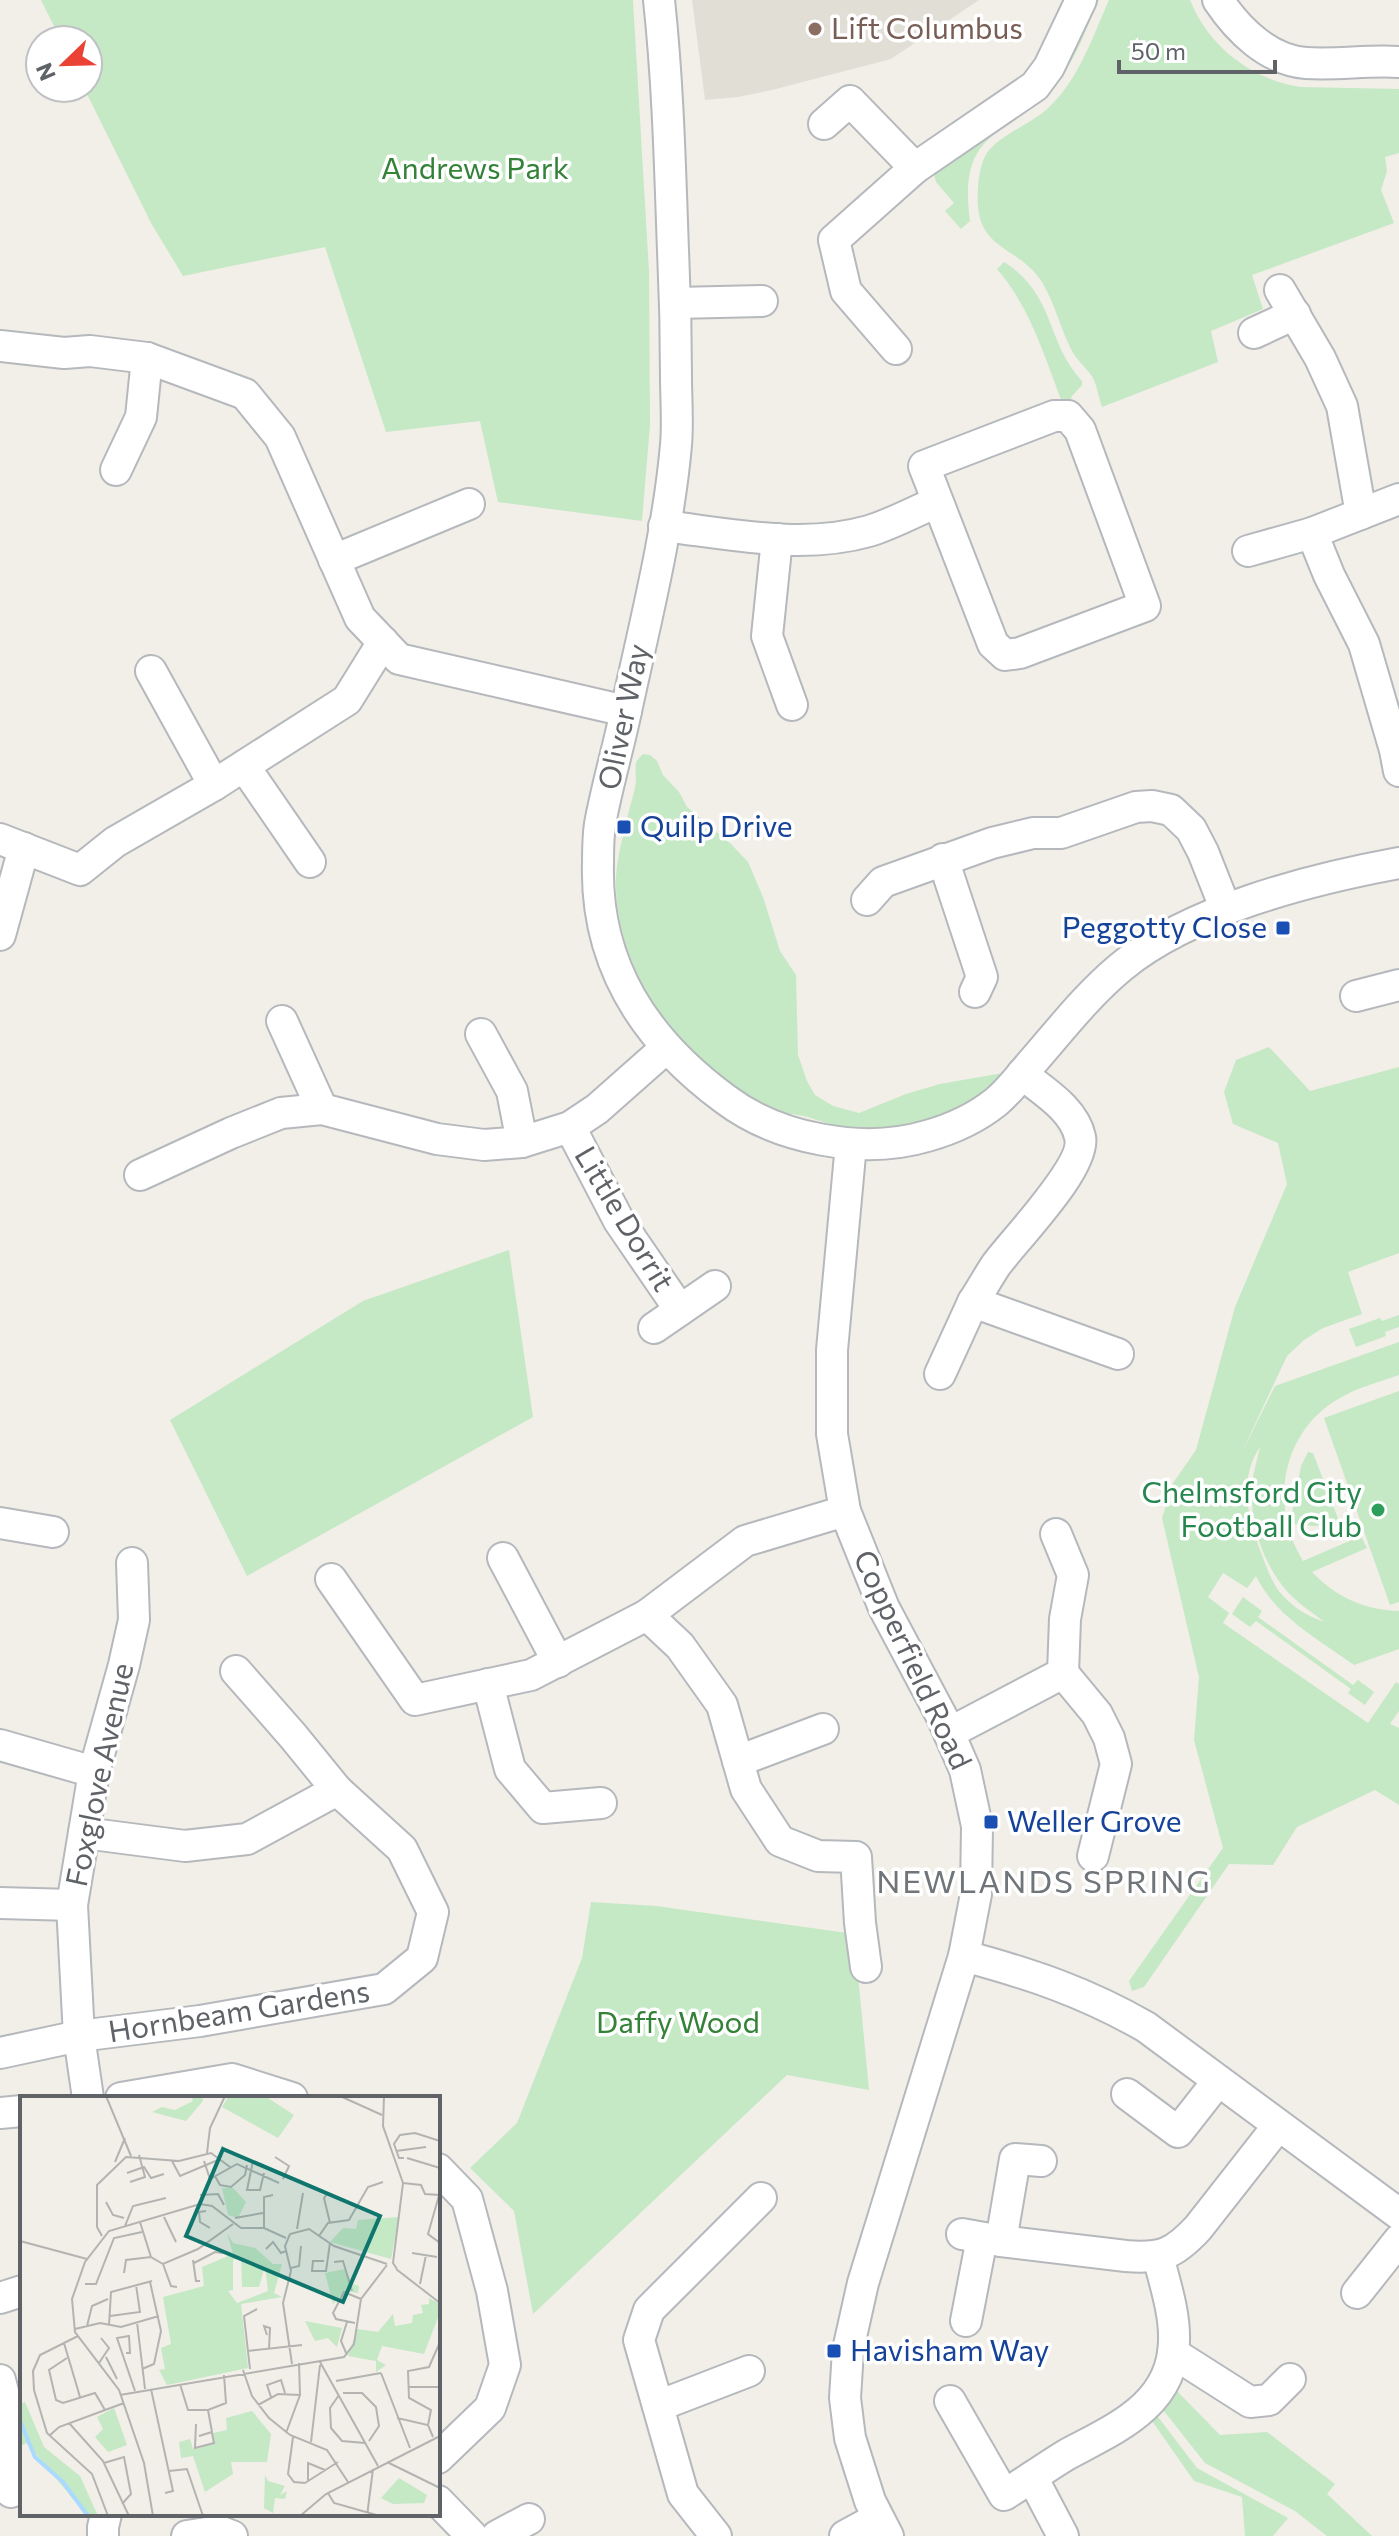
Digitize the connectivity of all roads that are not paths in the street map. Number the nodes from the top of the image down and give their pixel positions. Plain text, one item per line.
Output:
1 (659, 0) edge
2 (1081, 0) edge
3 (1218, 0) edge
4 (1399, 62) edge
5 (824, 124) dead end
6 (915, 168) junction
7 (762, 301) dead end
8 (676, 303) junction
9 (1254, 333) dead end
10 (0, 346) edge
11 (896, 349) dead end
12 (147, 358) junction
13 (116, 470) dead end
14 (1399, 499) edge
15 (938, 502) junction
16 (469, 504) dead end
17 (1361, 514) junction
18 (664, 526) junction
19 (1312, 533) junction
20 (777, 539) junction
21 (1248, 551) dead end
22 (334, 560) junction
23 (383, 642) junction
24 (151, 671) dead end
25 (792, 705) dead end
26 (626, 711) junction
27 (1393, 718) edge
28 (244, 766) junction
29 (1399, 771) edge
30 (214, 785) junction
31 (12, 843) edge
32 (943, 859) junction
33 (310, 862) dead end
34 (1399, 863) edge
35 (867, 900) dead end
36 (1226, 910) junction
37 (0, 935) edge
38 (1399, 985) edge
39 (975, 992) dead end
40 (1356, 996) dead end
41 (282, 1021) dead end
42 (481, 1034) dead end
43 (666, 1048) junction
44 (1022, 1074) junction
45 (322, 1109) junction
46 (570, 1127) junction
47 (522, 1142) junction
48 (851, 1144) junction
49 (140, 1175) dead end
50 (715, 1286) dead end
51 (973, 1302) junction
52 (680, 1310) junction
53 (654, 1328) dead end
54 (1118, 1354) dead end
55 (940, 1374) dead end
56 (845, 1511) junction
57 (0, 1523) edge
58 (53, 1532) dead end
59 (1056, 1534) dead end
60 (503, 1558) dead end
61 (132, 1563) dead end
62 (331, 1579) dead end
63 (647, 1615) junction
64 (558, 1662) junction
65 (236, 1671) dead end
66 (1063, 1673) junction
67 (488, 1684) junction
68 (823, 1729) dead end
69 (949, 1733) junction
70 (0, 1745) edge
71 (738, 1761) junction
72 (94, 1772) junction
73 (337, 1790) junction
74 (601, 1803) dead end
75 (84, 1833) junction
76 (1093, 1856) dead end
77 (0, 1903) edge
78 (72, 1905) junction
79 (964, 1956) junction
80 (866, 1967) dead end
81 (79, 2036) junction
82 (0, 2053) edge
83 (1218, 2081) junction
84 (1127, 2094) dead end
85 (88, 2096) edge
86 (133, 2096) edge
87 (286, 2096) edge
88 (20, 2111) edge
89 (0, 2113) edge
90 (1278, 2126) junction
91 (1041, 2161) dead end
92 (440, 2171) edge
93 (761, 2198) dead end
94 (1399, 2214) edge
95 (982, 2238) junction
96 (1399, 2240) edge
97 (1158, 2256) junction
98 (20, 2292) edge
99 (1357, 2293) dead end
100 (0, 2298) edge
101 (966, 2321) dead end
102 (1173, 2353) junction
103 (749, 2371) dead end
104 (1290, 2379) dead end
105 (0, 2380) edge
106 (950, 2401) dead end
107 (658, 2406) junction
108 (440, 2456) edge
109 (1032, 2477) junction
110 (11, 2492) dead end
111 (440, 2503) edge
112 (106, 2516) edge
113 (529, 2519) dead end
114 (883, 2527) edge
115 (103, 2536) edge
116 (187, 2536) edge
117 (232, 2536) edge
118 (472, 2536) edge
119 (497, 2536) edge
120 (716, 2536) edge
121 (845, 2536) edge
122 (1063, 2536) edge

1 - 8 street, Oliver Way
2 - 6 street
3 - 4 street
5 - 6 street
6 - 11 street
7 - 8 street
8 - 18 street, Oliver Way
9 - 17 street
10 - 12 street
12 - 13 street
12 - 22 street
14 - 17 street
15 - 15 street
15 - 20 street
16 - 22 street
17 - 19 street
18 - 20 street
18 - 26 street, Oliver Way
19 - 21 street
19 - 27 street
20 - 25 street
22 - 23 street
23 - 26 street
23 - 28 street
24 - 30 street
26 - 43 street, Oliver Way
27 - 29 street
28 - 30 street
28 - 33 street
30 - 31 street
31 - 37 street
32 - 35 street
32 - 36 street
32 - 39 street
34 - 36 street, Oliver Way
36 - 44 street, Oliver Way
38 - 40 street
41 - 45 street
42 - 47 street
43 - 46 street
43 - 48 street, Oliver Way
44 - 48 street, Oliver Way
44 - 51 street
45 - 47 street
45 - 49 street
46 - 47 street
46 - 52 street, Little Dorrit
48 - 56 street, Copperfield Road
50 - 52 street, Little Dorrit
51 - 54 street
51 - 55 street
52 - 53 street, Little Dorrit
56 - 63 street
56 - 69 street, Copperfield Road
57 - 58 street
59 - 66 street
60 - 64 street
61 - 72 street, Foxglove Avenue
62 - 67 street
63 - 64 street
63 - 71 street
64 - 67 street
65 - 73 street, Hornbeam Gardens
66 - 69 street
66 - 76 street
67 - 74 street
68 - 71 street
69 - 79 street, Copperfield Road
70 - 72 street
71 - 80 street
72 - 75 street, Foxglove Avenue
73 - 75 street
73 - 81 street, Hornbeam Gardens
75 - 78 street, Foxglove Avenue
77 - 78 street
78 - 81 street, Foxglove Avenue
79 - 83 street
79 - 114 street, Copperfield Road
81 - 82 street
81 - 85 street, Foxglove Avenue
83 - 84 street
83 - 90 street
86 - 87 street
88 - 89 street
90 - 94 street
90 - 97 street
91 - 95 street
92 - 108 street
93 - 107 street
95 - 97 street
95 - 101 street
96 - 99 street
97 - 102 street
98 - 100 street
102 - 104 street
102 - 109 street
103 - 107 street
105 - 110 street
106 - 109 street
107 - 120 street
109 - 122 street
111 - 118 street
112 - 115 street
113 - 119 street
114 - 121 street
116 - 117 street

